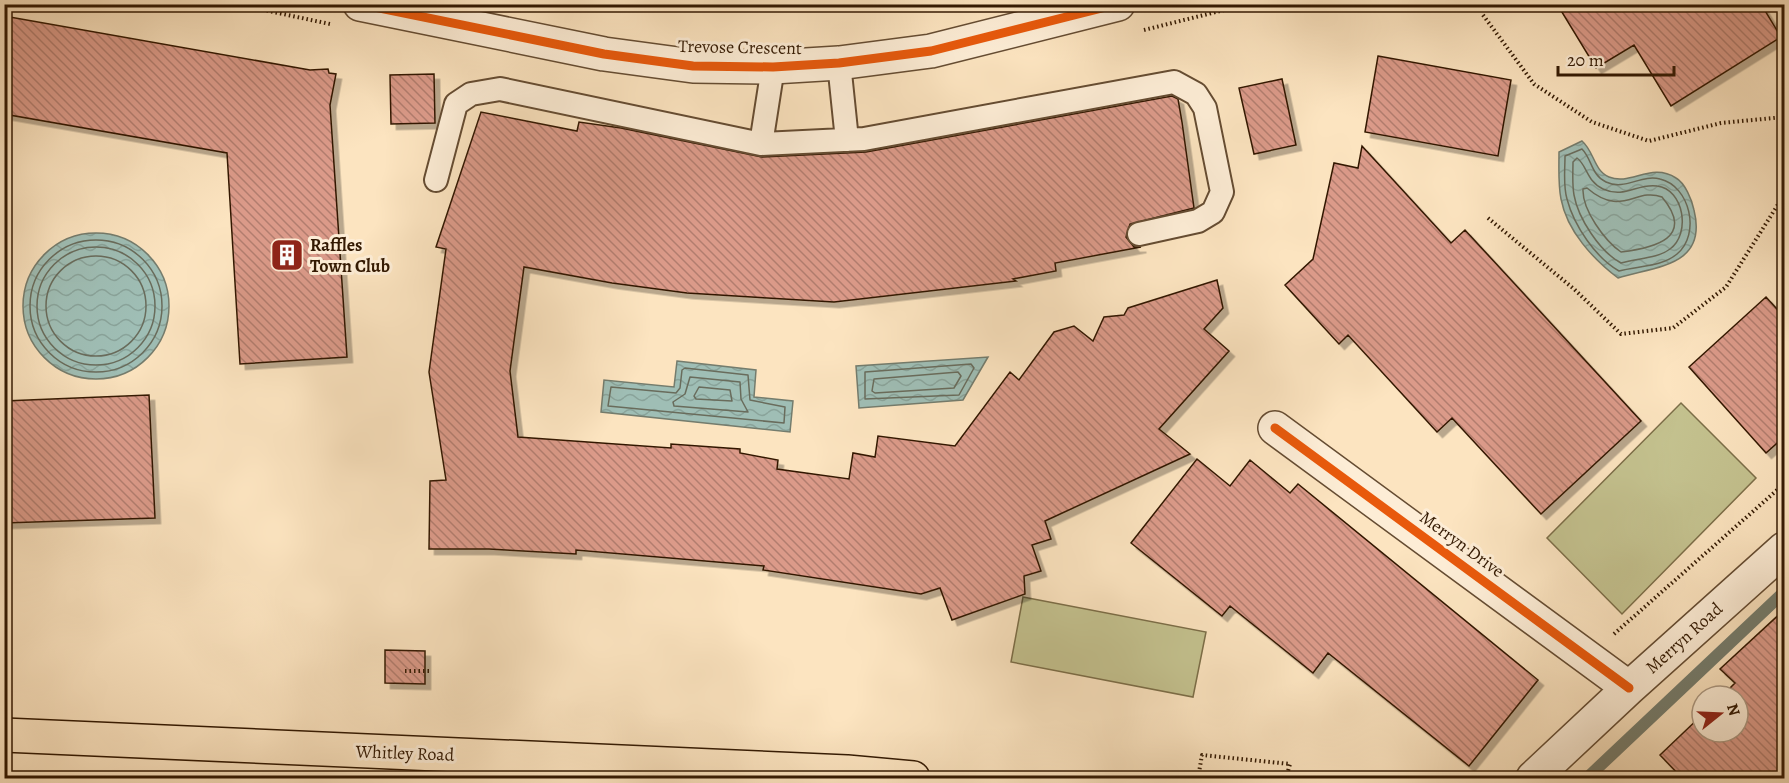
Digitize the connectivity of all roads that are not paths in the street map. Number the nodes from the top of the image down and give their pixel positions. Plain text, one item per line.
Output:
1 (360, 4) edge
2 (1118, 4) edge
3 (839, 63) junction
4 (773, 67) junction
5 (847, 140) junction
6 (761, 144) junction
7 (436, 180) dead end
8 (1139, 234) dead end
9 (1275, 428) dead end
10 (1785, 549) edge
11 (1629, 688) junction
12 (4, 735) edge
13 (913, 778) edge
14 (1533, 778) edge

1 - 4 street, Trevose Crescent
2 - 3 street, Trevose Crescent
3 - 4 street, Trevose Crescent
3 - 5 lane
4 - 6 lane
5 - 6 lane
5 - 8 lane
6 - 7 lane
9 - 11 street, Merryn Drive
10 - 11 street, Merryn Road
11 - 14 street, Merryn Road
12 - 13 main road, Whitley Road

